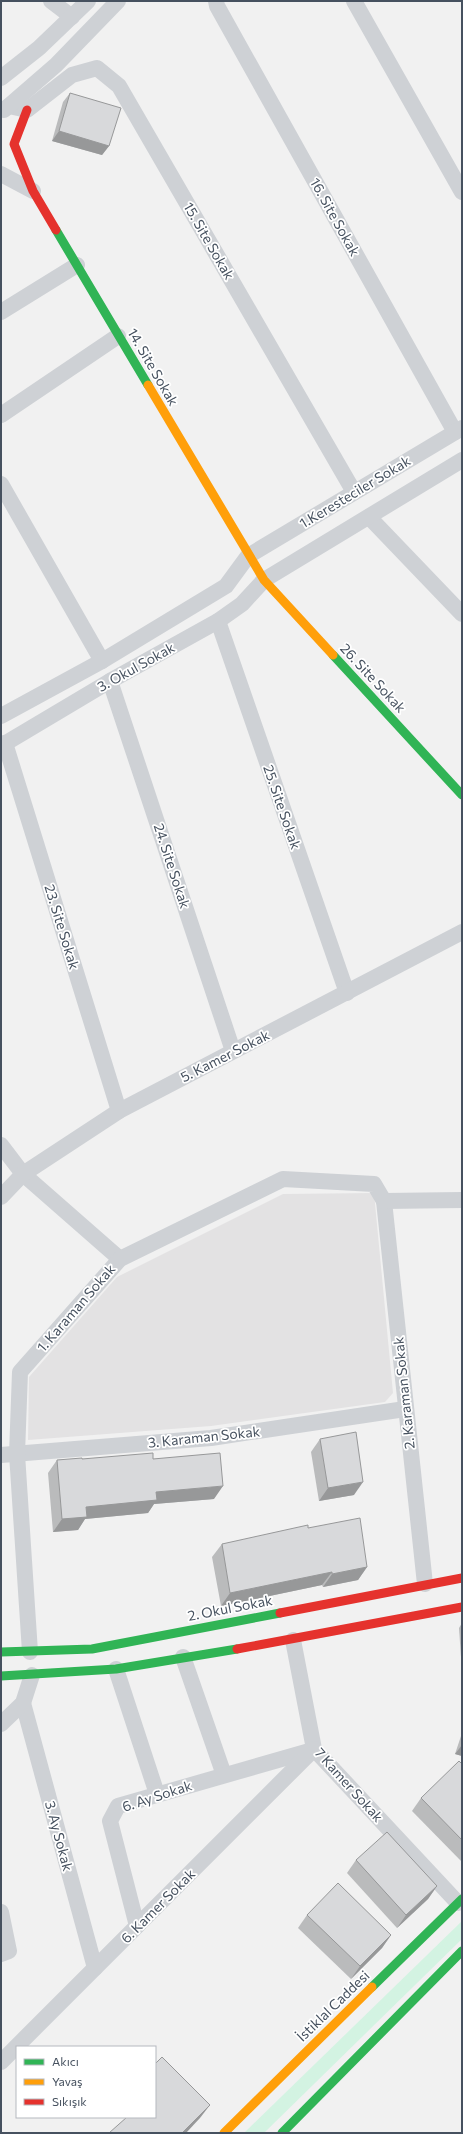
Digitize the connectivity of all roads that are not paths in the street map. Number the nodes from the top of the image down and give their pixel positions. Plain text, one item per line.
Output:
1 (52, 1) edge
2 (88, 1) edge
3 (118, 1) edge
4 (216, 1) edge
5 (354, 1) edge
6 (72, 17) junction
7 (1, 78) edge
8 (5, 109) edge
9 (27, 110) junction
10 (1, 174) edge
11 (33, 191) junction
12 (462, 192) edge
13 (77, 265) junction
14 (1, 312) edge
15 (118, 336) junction
16 (1, 415) edge
17 (459, 430) edge
18 (462, 460) edge
19 (1, 484) edge
20 (354, 492) junction
21 (369, 517) junction
22 (248, 556) junction
23 (264, 580) junction
24 (462, 614) edge
25 (218, 621) junction
26 (102, 661) junction
27 (110, 680) junction
28 (1, 716) edge
29 (3, 745) edge
30 (462, 795) edge
31 (462, 932) edge
32 (347, 993) junction
33 (233, 1051) junction
34 (119, 1111) junction
35 (1, 1145) edge
36 (23, 1174) junction
37 (1, 1197) edge
38 (462, 1200) edge
39 (384, 1202) junction
40 (120, 1259) junction
41 (405, 1409) junction
42 (17, 1454) junction
43 (1, 1455) edge
44 (462, 1578) edge
45 (425, 1588) junction
46 (462, 1608) edge
47 (293, 1640) junction
48 (1, 1652) edge
49 (183, 1657) junction
50 (31, 1664) junction
51 (116, 1669) junction
52 (1, 1676) edge
53 (23, 1703) junction
54 (1, 1724) edge
55 (314, 1749) junction
56 (224, 1775) junction
57 (157, 1794) junction
58 (460, 1901) edge
59 (1, 1912) edge
60 (137, 1926) junction
61 (462, 1951) edge
62 (1, 1954) edge
63 (95, 1968) junction
64 (17, 2046) edge
65 (16, 2047) edge
66 (1, 2062) edge
67 (288, 2131) edge
68 (224, 2133) edge

1 - 6 street
2 - 6 street
3 - 8 street
4 - 17 street, 16. Site Sokak
5 - 12 street
6 - 7 street
8 - 9 street
9 - 11 street, 14. Site Sokak
9 - 20 street, 15. Site Sokak
10 - 11 street
11 - 13 street, 14. Site Sokak
13 - 14 street
13 - 15 street, 14. Site Sokak
15 - 16 street
15 - 22 street, 14. Site Sokak
17 - 20 street, 1.Keresteciler Sokak
18 - 21 street, 1.Keresteciler Sokak
19 - 26 street
20 - 22 street, 1.Keresteciler Sokak
21 - 23 street, 1.Keresteciler Sokak
21 - 24 street
22 - 23 street, 14. Site Sokak
22 - 26 street, 3. Okul Sokak
23 - 25 street, 3. Okul Sokak
23 - 30 street, 26. Site Sokak
25 - 27 street, 3. Okul Sokak
25 - 32 street, 25. Site Sokak
26 - 28 street, 3. Okul Sokak
27 - 29 street, 3. Okul Sokak
27 - 33 street, 24. Site Sokak
29 - 34 street, 23. Site Sokak
31 - 32 street, 5. Kamer Sokak
32 - 33 street, 5. Kamer Sokak
33 - 34 street, 5. Kamer Sokak
34 - 36 street, 5. Kamer Sokak
35 - 36 street
36 - 37 street, 5. Kamer Sokak
36 - 40 street
38 - 39 street
39 - 40 street, 1. Karaman Sokak
39 - 41 street, 2. Karaman Sokak
40 - 42 street, 1. Karaman Sokak
41 - 42 street, 3. Karaman Sokak
41 - 45 street, 2. Karaman Sokak
42 - 43 street, 3. Karaman Sokak
42 - 50 street, 1. Karaman Sokak
44 - 45 street, 2. Okul Sokak
45 - 50 street, 2. Okul Sokak
46 - 47 street, 2. Okul Sokak
47 - 49 street, 2. Okul Sokak
47 - 55 street, 7 Kamer Sokak
48 - 50 street, 2. Okul Sokak
49 - 51 street, 2. Okul Sokak
49 - 56 street
50 - 51 street, 2. Okul Sokak
50 - 52 street, 2. Okul Sokak
50 - 53 street
51 - 57 street
53 - 54 street
53 - 63 street, 3. Ay Sokak
55 - 56 street, 6. Ay Sokak
55 - 58 street, 7 Kamer Sokak
55 - 60 street, 6. Kamer Sokak
56 - 57 street, 6. Ay Sokak
57 - 60 street, 6. Ay Sokak
58 - 68 street, İstiklal Caddesi
59 - 62 street
60 - 63 street, 6. Kamer Sokak
61 - 67 street
63 - 64 street, 6. Kamer Sokak
65 - 66 street, 6. Kamer Sokak

